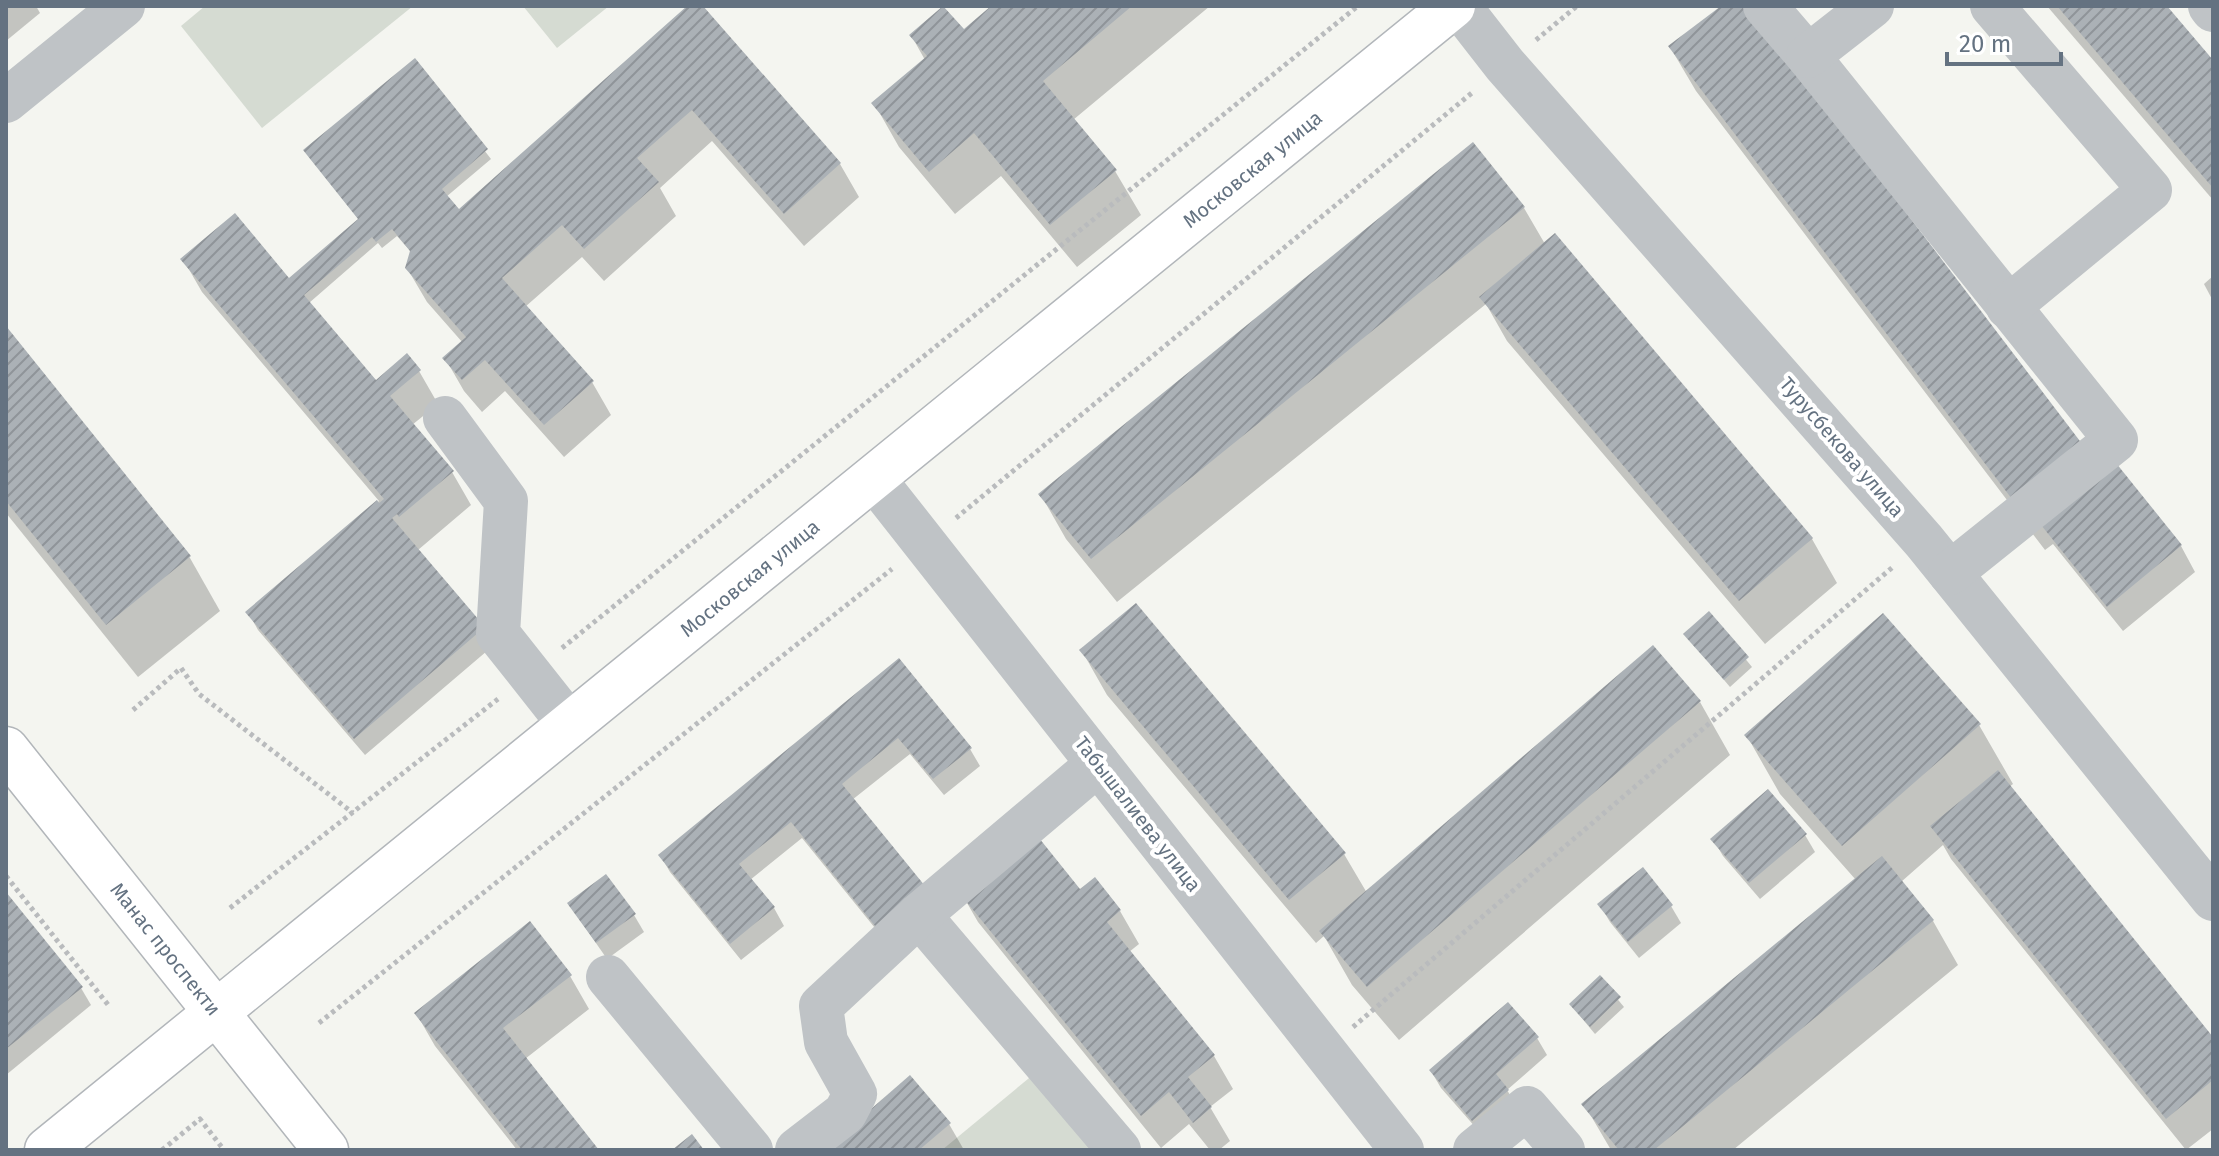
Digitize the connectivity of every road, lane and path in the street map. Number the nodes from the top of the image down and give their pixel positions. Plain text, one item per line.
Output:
1 (123, 6) edge
2 (1358, 6) edge
3 (1456, 6) edge
4 (1765, 6) edge
5 (1872, 6) edge
6 (1992, 6) edge
7 (1808, 56) junction
8 (6, 101) edge
9 (2008, 307) junction
10 (445, 418) dead end
11 (874, 479) junction
12 (1937, 557) junction
13 (529, 674) junction
14 (133, 710) dead end
15 (570, 725) junction
16 (6, 749) edge
17 (1098, 764) junction
18 (353, 813) junction
19 (6, 876) edge
20 (2213, 899) edge
21 (230, 908) dead end
22 (919, 915) junction
23 (608, 977) dead end
24 (109, 1006) dead end
25 (216, 1012) junction
26 (1325, 1051) junction
27 (47, 1150) edge
28 (162, 1150) edge
29 (224, 1150) edge
30 (326, 1150) edge
31 (751, 1150) edge
32 (797, 1150) edge
33 (1119, 1150) edge
34 (1402, 1150) edge
35 (1475, 1150) edge
36 (1563, 1150) edge

1 - 8 street
2 - 13 path
3 - 11 main road, Московская улица
3 - 12 street, Турусбекова улица
4 - 7 street
5 - 7 street
6 - 9 street
7 - 9 street
9 - 12 street
10 - 13 street
11 - 15 main road, Московская улица
11 - 17 street, Табышалиева улица
12 - 20 street, Турусбекова улица
12 - 26 path
13 - 15 street
13 - 18 path
14 - 18 path
15 - 25 main road, Московская улица
16 - 25 main road, Манас проспекти
17 - 22 street
17 - 26 street, Табышалиева улица
18 - 21 path
19 - 24 path
22 - 32 street
22 - 33 street
23 - 31 street
25 - 27 main road, Московская улица
25 - 30 main road, Манас проспекти
26 - 34 street, Табышалиева улица
28 - 29 path
35 - 36 street

